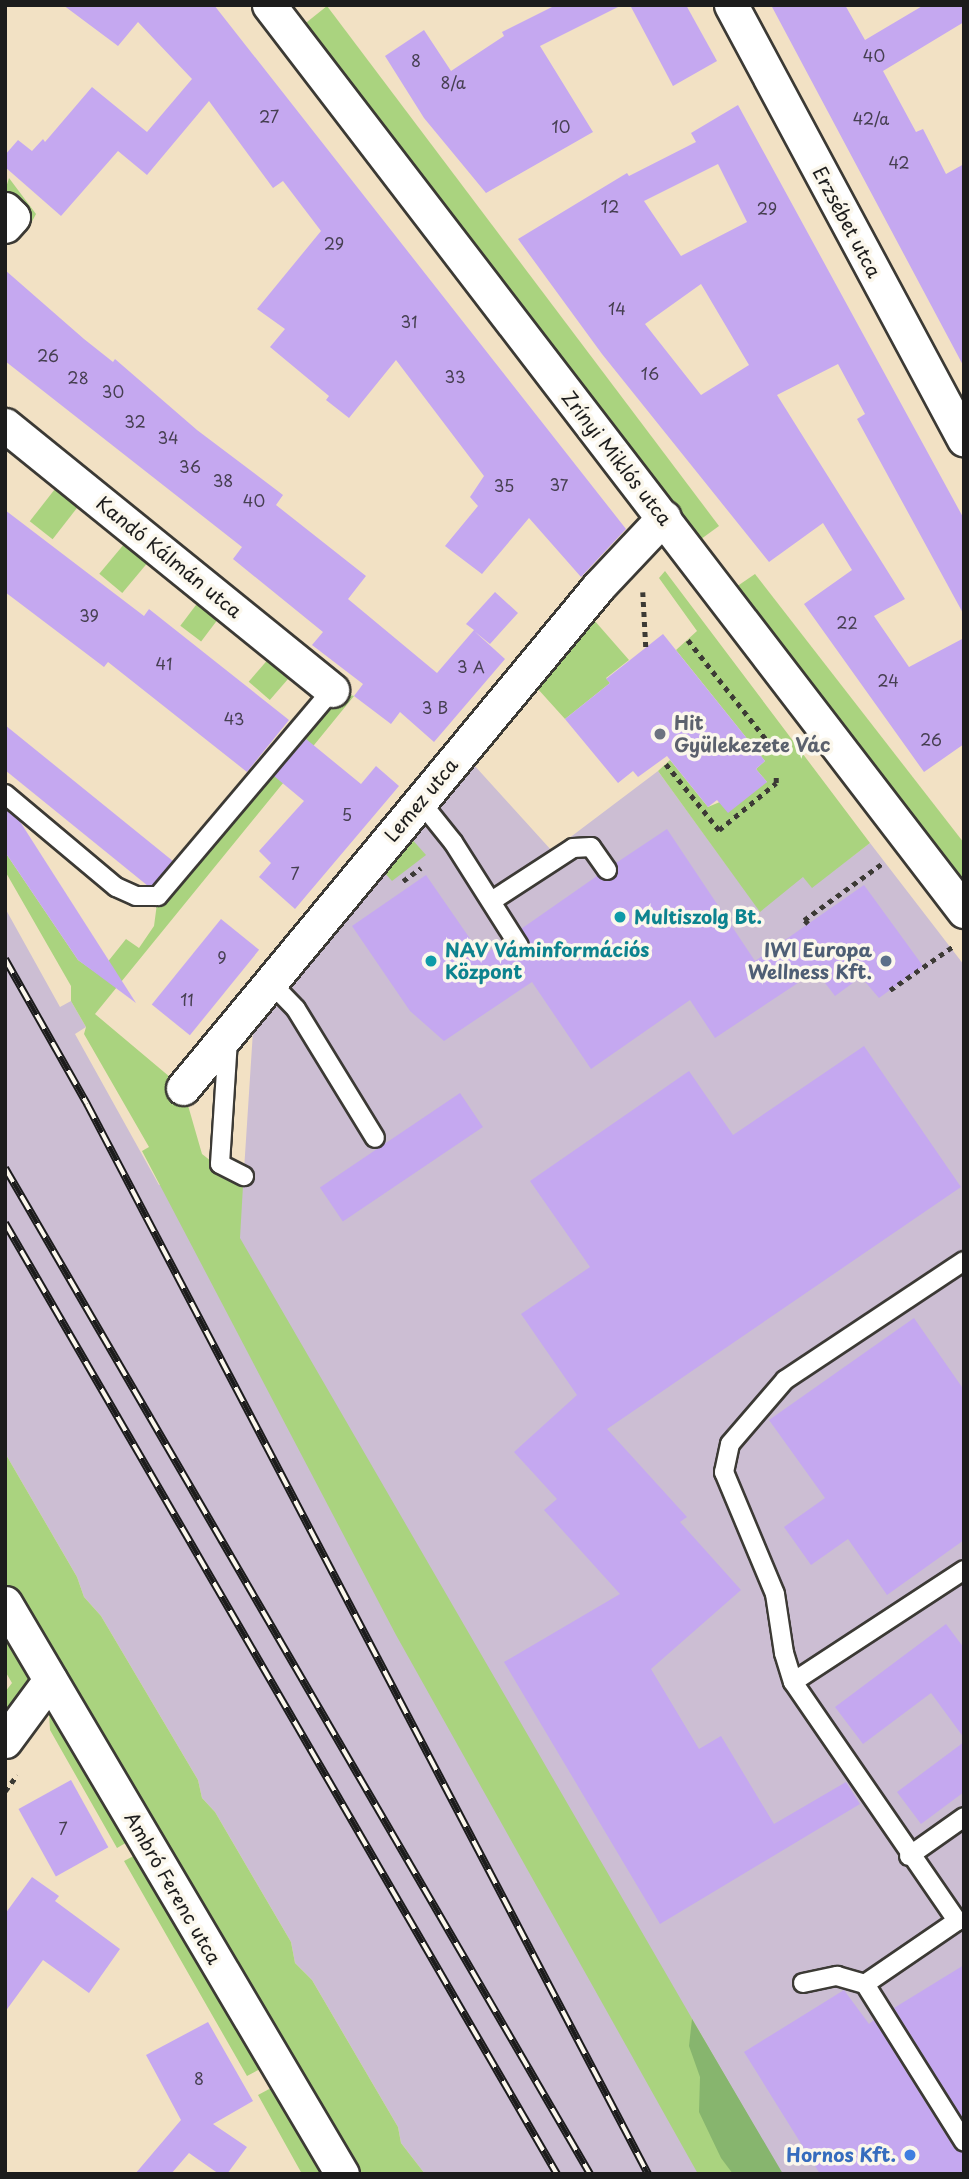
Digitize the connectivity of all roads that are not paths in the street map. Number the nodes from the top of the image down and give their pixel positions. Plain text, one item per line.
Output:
1 (269, 5) edge
2 (731, 5) edge
3 (5, 209) edge
4 (5, 226) edge
5 (5, 425) edge
6 (964, 439) edge
7 (664, 517) junction
8 (332, 690) joint
9 (5, 794) edge
10 (420, 801) junction
11 (607, 870) dead end
12 (492, 900) junction
13 (964, 912) edge
14 (519, 946) dead end
15 (270, 982) junction
16 (228, 1032) junction
17 (183, 1088) dead end
18 (375, 1138) dead end
19 (244, 1176) dead end
20 (964, 1261) edge
21 (964, 1570) edge
22 (5, 1602) edge
23 (50, 1680) junction
24 (793, 1682) junction
25 (5, 1741) edge
26 (964, 1817) edge
27 (909, 1856) junction
28 (803, 1983) dead end
29 (865, 1984) junction
30 (964, 2142) edge
31 (342, 2174) edge

1 - 7 street, Zrínyi Miklós utca
2 - 6 street, Erzsébet utca
3 - 4 street
5 - 8 street, Kandó Kálmán utca
7 - 10 street, Lemez utca
7 - 13 street, Zrínyi Miklós utca
8 - 9 lane
10 - 12 lane
10 - 15 street, Lemez utca
11 - 12 lane
12 - 14 lane
15 - 16 street, Lemez utca
15 - 18 lane
16 - 17 street, Lemez utca
16 - 19 lane
20 - 24 lane
21 - 24 lane
22 - 23 street, Ambró Ferenc utca
23 - 25 street
23 - 31 street, Ambró Ferenc utca
24 - 27 lane
26 - 27 lane
27 - 29 lane
28 - 29 lane
29 - 30 lane

